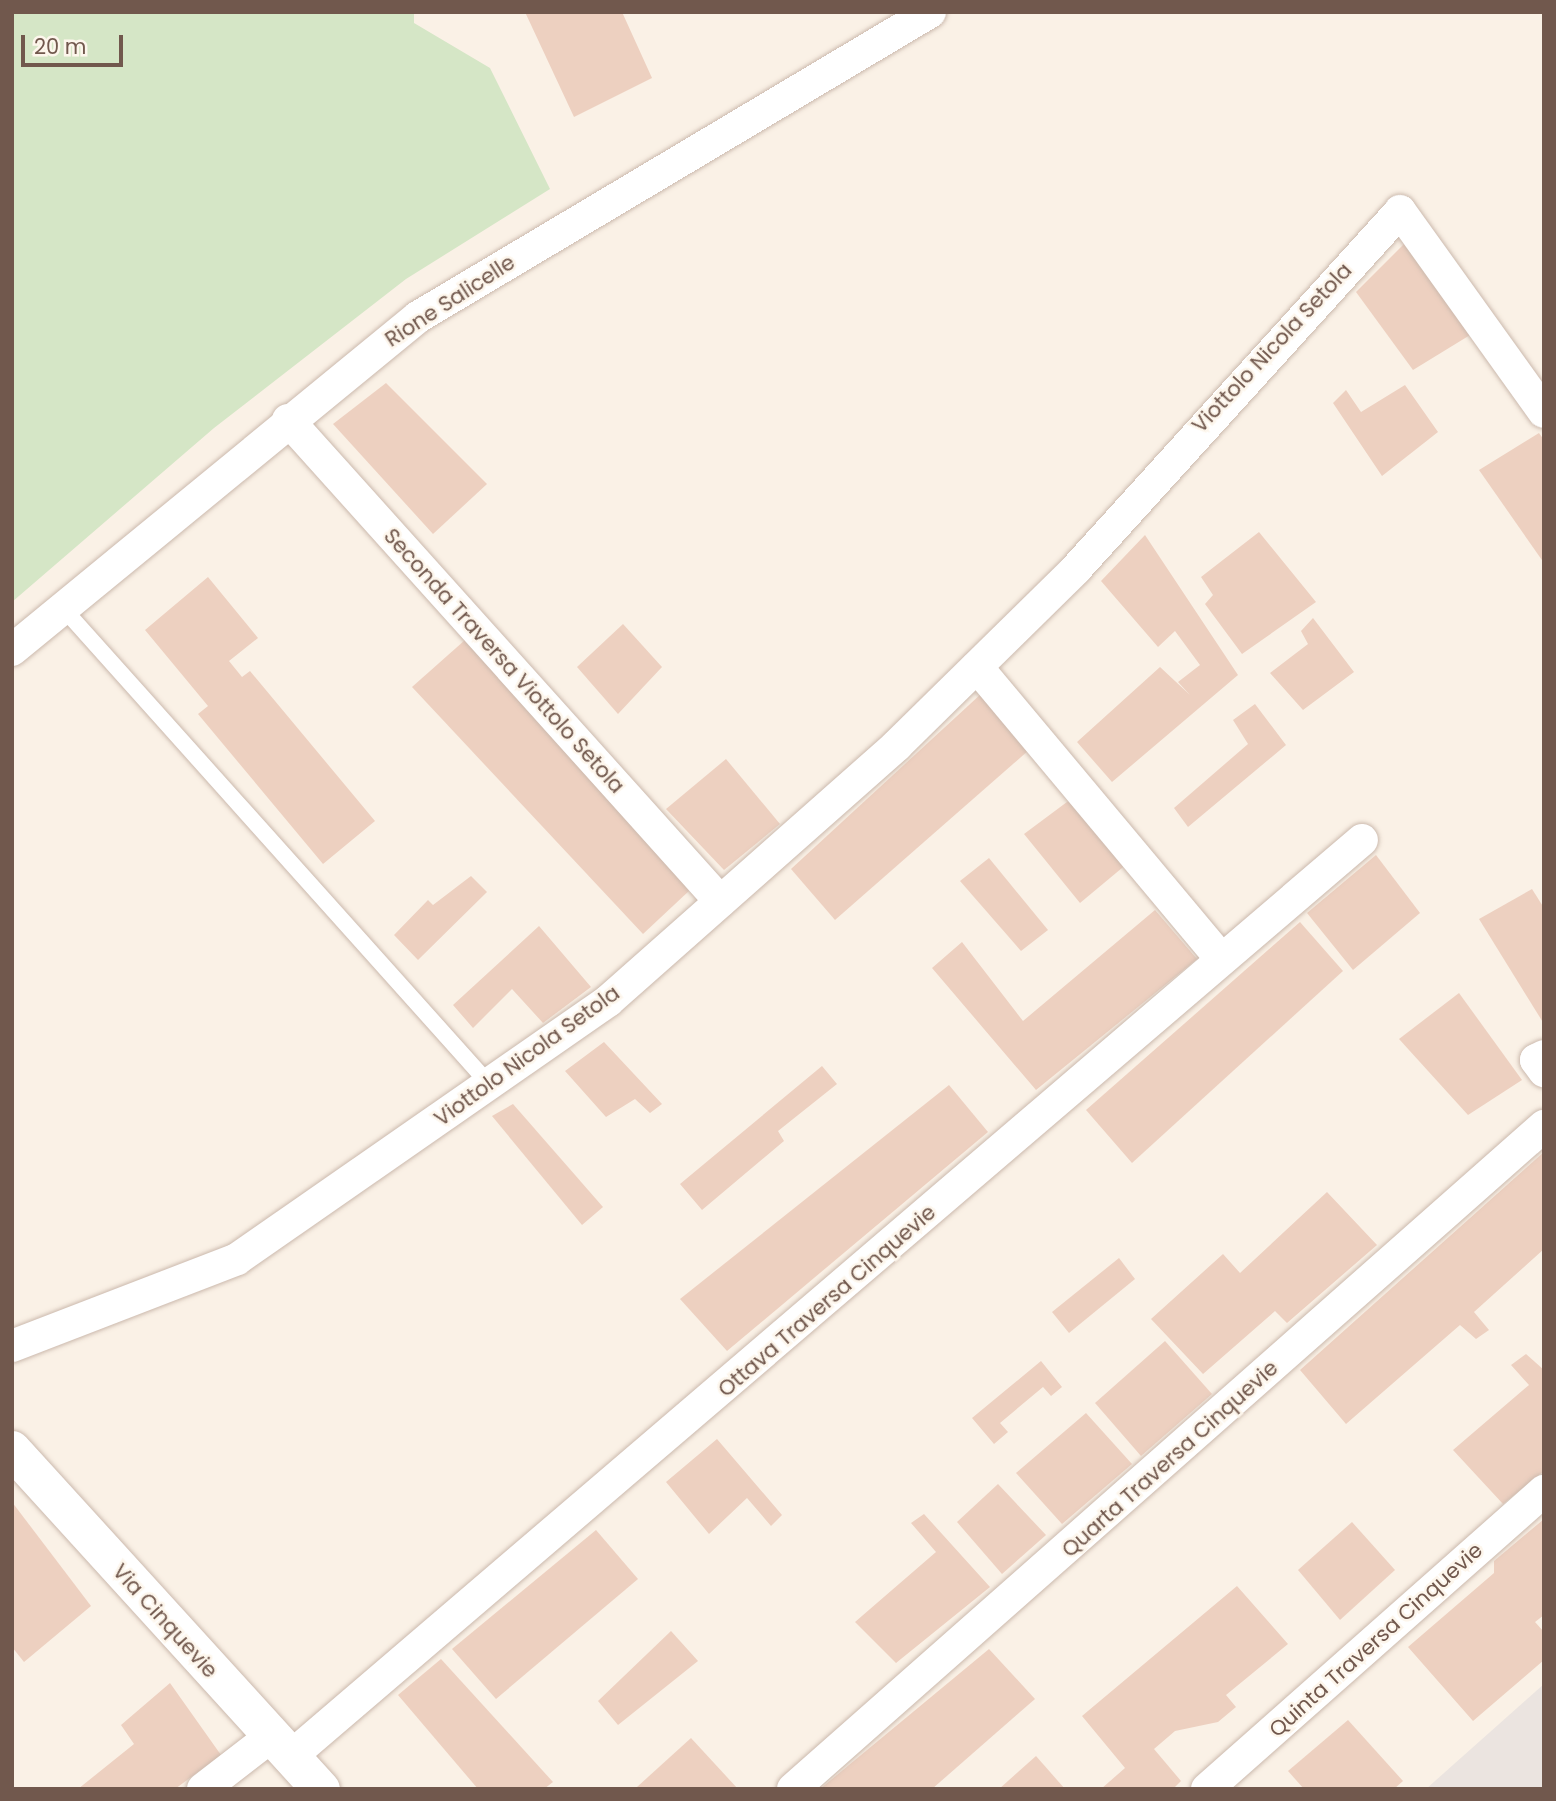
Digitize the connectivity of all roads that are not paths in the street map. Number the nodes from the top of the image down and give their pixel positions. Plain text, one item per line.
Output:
1 (930, 12) edge
2 (1544, 412) edge
3 (288, 420) junction
4 (62, 607) junction
5 (12, 650) edge
6 (977, 667) junction
7 (1362, 840) dead end
8 (720, 901) junction
9 (1221, 959) junction
10 (1544, 1056) edge
11 (1544, 1071) edge
12 (490, 1085) junction
13 (1544, 1126) edge
14 (12, 1346) edge
15 (12, 1450) edge
16 (1544, 1491) edge
17 (279, 1748) junction
18 (203, 1789) edge
19 (321, 1789) edge
20 (793, 1789) edge
21 (1208, 1789) edge

1 - 3 street, Rione Salicelle
2 - 6 street, Viottolo Nicola Setola
3 - 4 street, Rione Salicelle
3 - 8 street, Seconda Traversa Viottolo Setola
4 - 5 street, Rione Salicelle
4 - 12 lane
6 - 8 street, Viottolo Nicola Setola
6 - 9 street
7 - 9 street, Ottava Traversa Cinquevie
8 - 12 street, Viottolo Nicola Setola
9 - 17 street, Ottava Traversa Cinquevie
10 - 11 street
12 - 14 street, Viottolo Nicola Setola
13 - 20 street, Quarta Traversa Cinquevie
15 - 17 street, Via Cinquevie
16 - 21 street, Quinta Traversa Cinquevie
17 - 18 street, Ottava Traversa Cinquevie
17 - 19 street, Via Cinquevie

